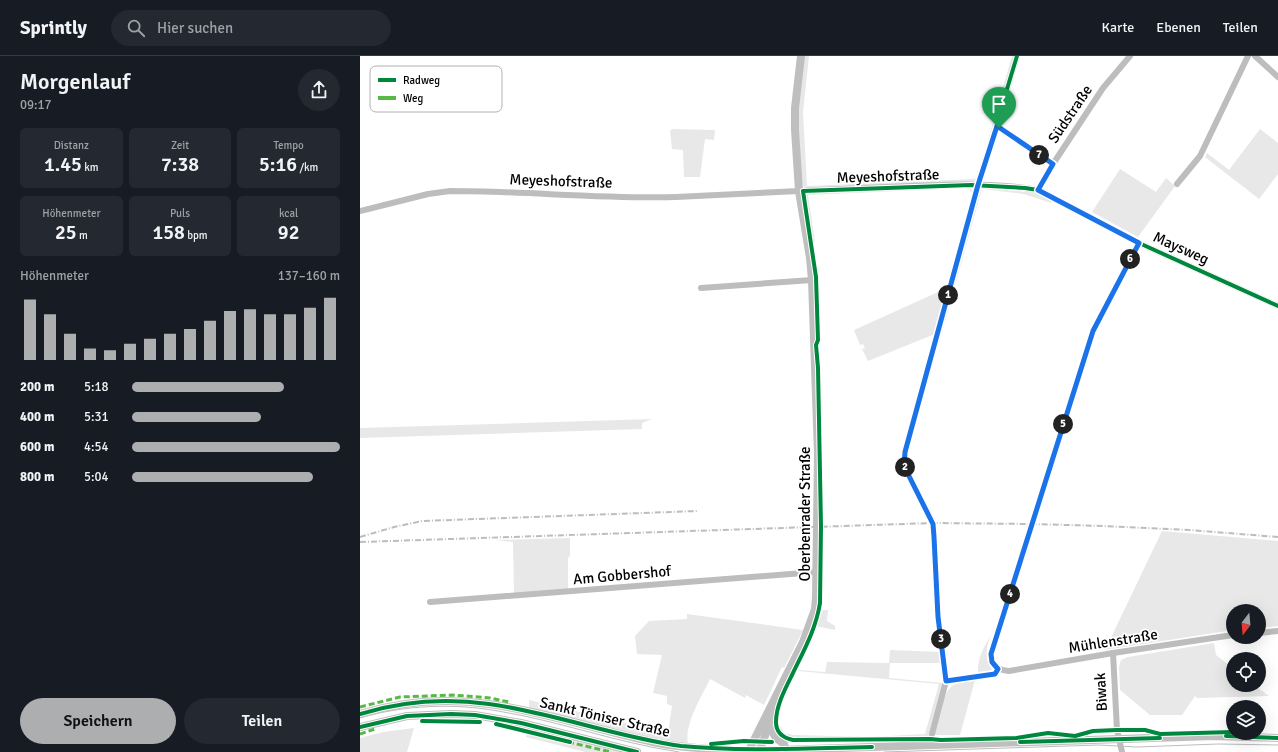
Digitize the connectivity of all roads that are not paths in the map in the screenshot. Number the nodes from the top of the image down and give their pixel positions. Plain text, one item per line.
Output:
1 (801, 56) edge
2 (1017, 56) edge
3 (1130, 56) edge
4 (1248, 56) edge
5 (1255, 56) edge
6 (1278, 77) edge
7 (998, 127) junction
8 (1053, 164) junction
9 (1177, 184) dead end
10 (981, 185) junction
11 (1038, 190) junction
12 (799, 191) junction
13 (360, 211) edge
14 (1139, 243) junction
15 (812, 280) junction
16 (701, 288) dead end
17 (1278, 306) edge
18 (816, 572) junction
19 (430, 602) dead end
20 (1278, 631) edge
21 (1266, 632) edge
22 (1226, 637) edge
23 (1113, 653) junction
24 (998, 669) junction
25 (946, 681) junction
26 (780, 689) junction
27 (360, 714) edge
28 (768, 725) junction
29 (360, 726) edge
30 (932, 734) dead end
31 (1278, 738) edge
32 (1119, 739) junction
33 (786, 750) junction
34 (748, 751) edge
35 (637, 752) edge
36 (758, 752) edge
37 (1122, 752) edge

1 - 12 main road, Oberbenrader Straße
2 - 7 street
3 - 8 street, Südstraße
4 - 9 street
5 - 6 street
7 - 8 street
7 - 10 street
8 - 11 street, Südstraße
10 - 11 street, Maysweg
10 - 12 street, Meyeshofstraße
10 - 25 street
11 - 14 street, Maysweg
12 - 13 street, Meyeshofstraße
12 - 15 main road, Oberbenrader Straße
14 - 17 street, Maysweg
14 - 24 street
15 - 16 street
15 - 18 main road, Oberbenrader Straße
18 - 19 street, Am Gobbershof
18 - 26 main road, Oberbenrader Straße
20 - 21 street
22 - 23 street, Mühlenstraße
23 - 24 street, Mühlenstraße
23 - 32 street, Biwak
24 - 25 street
25 - 30 street
26 - 28 main road, Oberbenrader Straße
26 - 34 main road, Oberbenrader Straße
27 - 34 main road, Sankt Töniser Straße
28 - 33 main road
28 - 36 main road, Oberbenrader Straße
29 - 35 main road, Sankt Töniser Straße
31 - 32 main road, Sankt Töniser Straße
32 - 33 main road, Sankt Töniser Straße
32 - 37 street, Biwak
33 - 36 main road, Sankt Töniser Straße
34 - 36 main road, Sankt Töniser Straße

